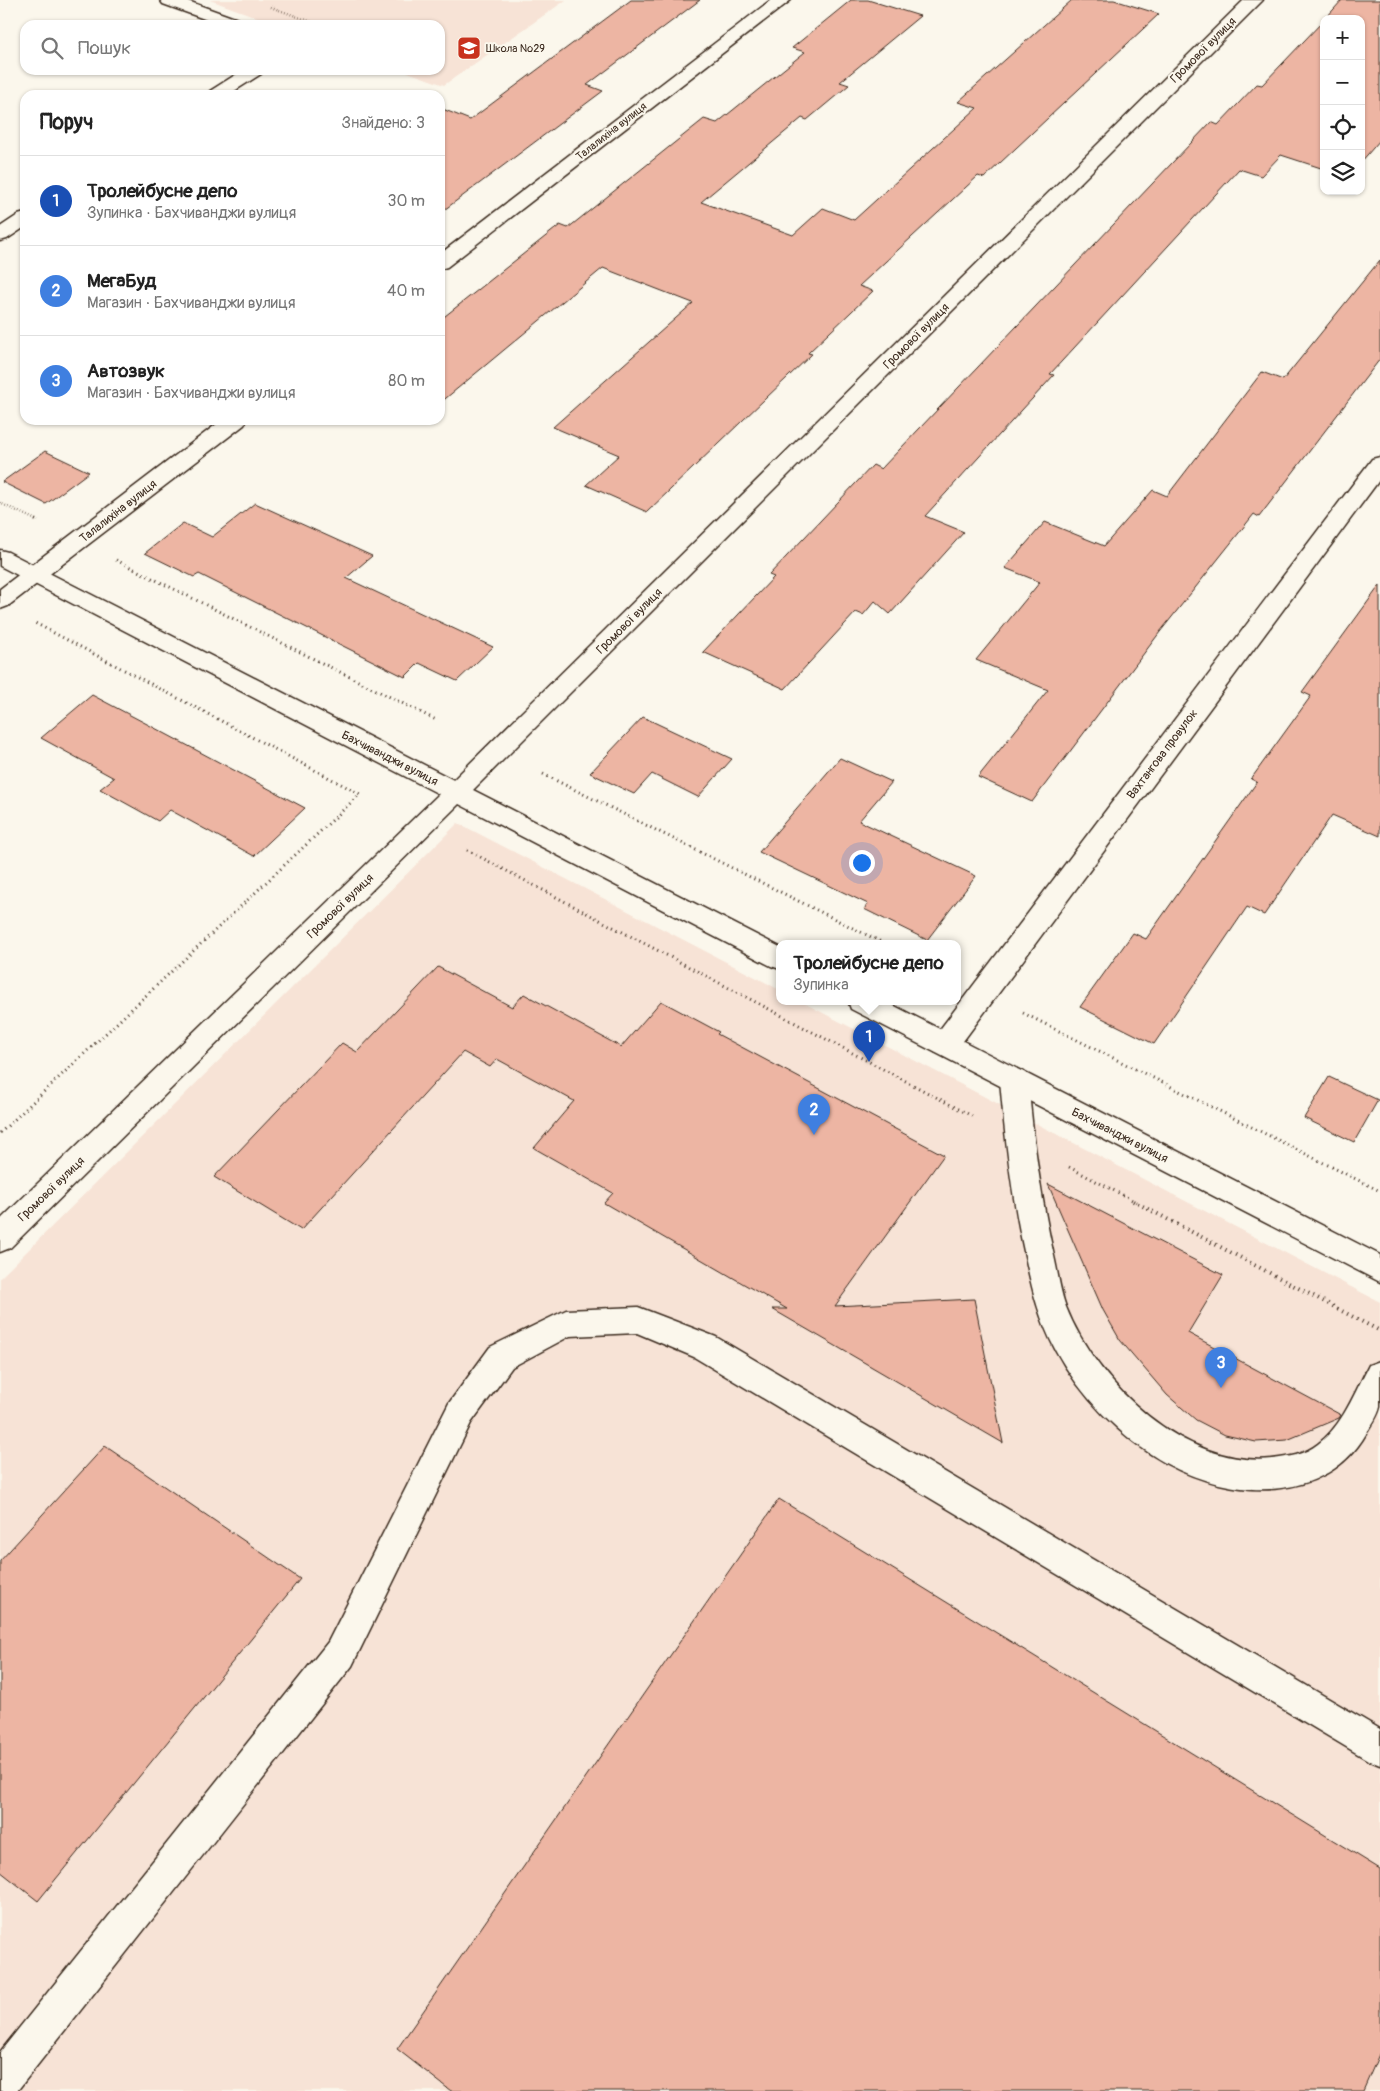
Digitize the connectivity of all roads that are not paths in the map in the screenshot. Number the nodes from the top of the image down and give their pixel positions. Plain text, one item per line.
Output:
1 (169, 0) edge
2 (782, 0) edge
3 (1254, 0) edge
4 (224, 20) edge
5 (247, 75) edge
6 (224, 90) edge
7 (20, 222) edge
8 (0, 235) edge
9 (445, 259) edge
10 (230, 425) edge
11 (1380, 464) edge
12 (0, 556) edge
13 (35, 575) junction
14 (0, 601) edge
15 (456, 792) junction
16 (776, 957) edge
17 (869, 1005) edge
18 (945, 1044) junction
19 (1014, 1080) junction
20 (0, 1239) edge
21 (1380, 1269) edge
22 (1380, 1375) edge
23 (1380, 1748) edge
24 (0, 2082) edge

1 - 4 street
2 - 9 street, Талалихіна вулиця
3 - 15 street, Громової вулиця
5 - 6 street
7 - 8 street
10 - 13 street, Талалихіна вулиця
11 - 18 street, Вахтангова провулок
12 - 13 street, Бахчиванджи вулиця
13 - 14 street, Талалихіна вулиця
13 - 15 street, Бахчиванджи вулиця
15 - 16 street, Бахчиванджи вулиця
15 - 20 street, Громової вулиця
17 - 18 street, Бахчиванджи вулиця
18 - 19 street, Бахчиванджи вулиця
19 - 21 street, Бахчиванджи вулиця
19 - 22 street
23 - 24 street

